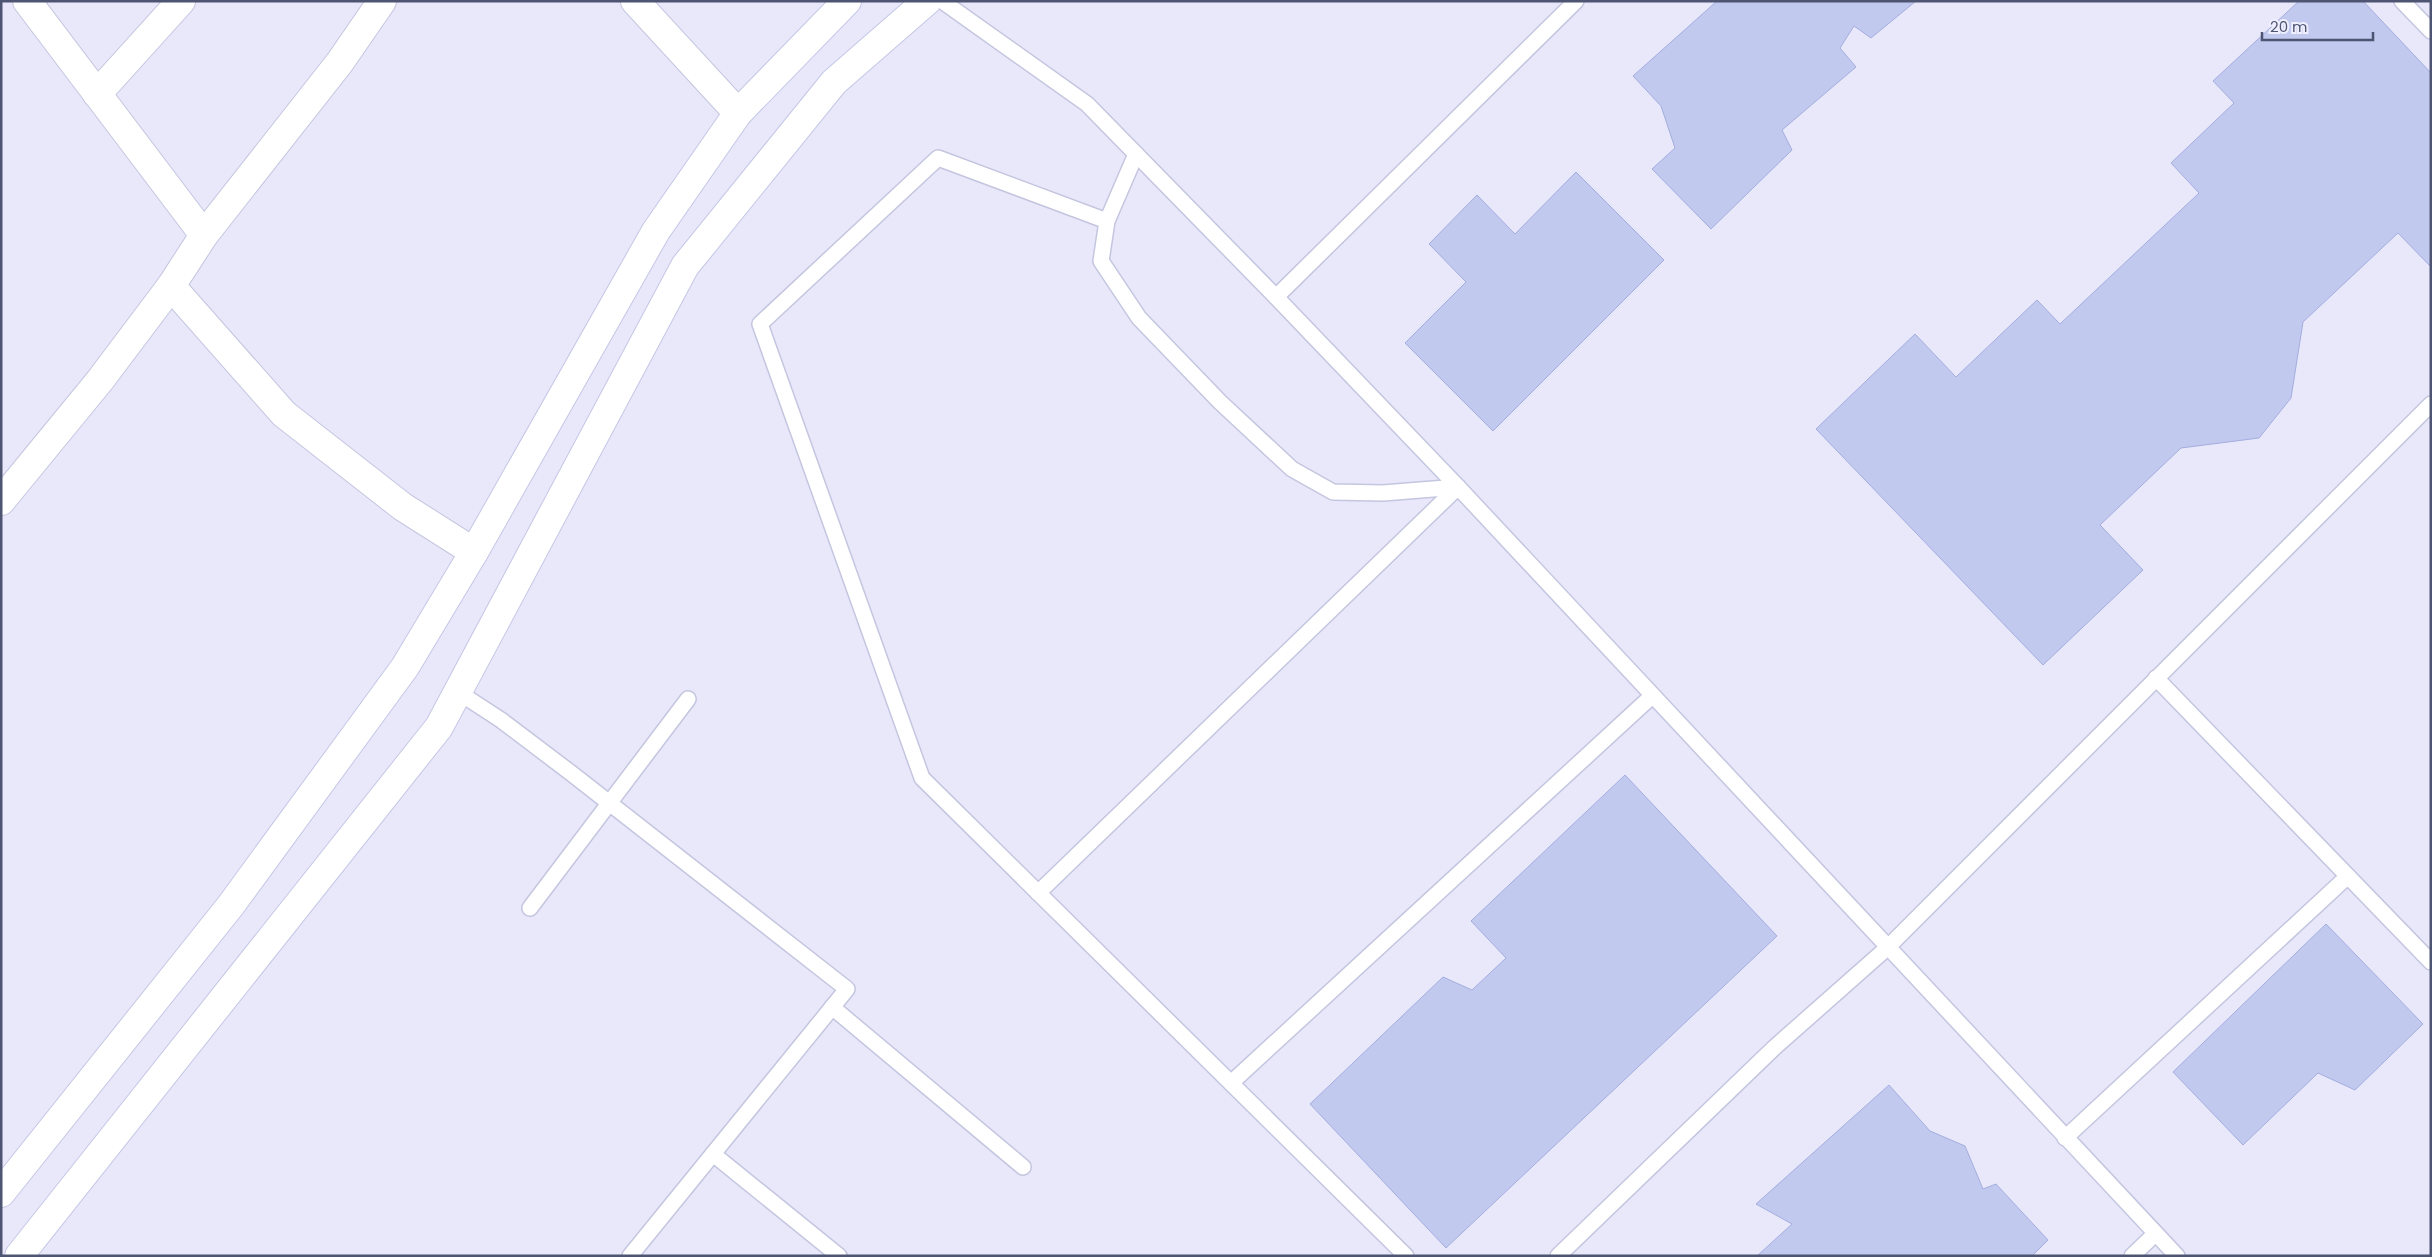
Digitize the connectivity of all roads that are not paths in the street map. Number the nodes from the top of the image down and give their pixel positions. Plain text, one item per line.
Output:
1 (27, 1) edge
2 (181, 1) edge
3 (382, 1) edge
4 (635, 1) edge
5 (847, 1) edge
6 (927, 1) edge
7 (942, 1) edge
8 (1576, 1) edge
9 (2402, 1) edge
10 (2431, 31) edge
11 (97, 94) junction
12 (738, 113) junction
13 (1136, 154) junction
14 (1106, 221) junction
15 (204, 235) junction
16 (171, 286) junction
17 (1276, 297) junction
18 (2431, 404) edge
19 (1458, 487) junction
20 (1, 501) edge
21 (474, 552) junction
22 (2156, 678) junction
23 (458, 692) junction
24 (1652, 696) junction
25 (688, 699) dead end
26 (610, 803) junction
27 (2348, 876) junction
28 (1038, 893) junction
29 (530, 908) dead end
30 (1887, 948) junction
31 (2431, 962) edge
32 (832, 1007) junction
33 (1231, 1083) junction
34 (2065, 1138) junction
35 (712, 1154) junction
36 (1022, 1167) dead end
37 (1, 1194) edge
38 (2155, 1234) junction
39 (19, 1256) edge
40 (630, 1256) edge
41 (839, 1256) edge
42 (1406, 1256) edge
43 (1558, 1256) edge
44 (2132, 1256) edge
45 (2177, 1256) edge

1 - 11 main road
2 - 11 main road
3 - 15 main road
4 - 12 main road
5 - 12 main road
6 - 23 main road
7 - 13 lane
8 - 17 lane
9 - 10 lane
11 - 15 main road
12 - 21 main road
13 - 14 lane
13 - 17 lane
14 - 19 lane
14 - 28 lane
15 - 16 main road
16 - 20 main road
16 - 21 main road
17 - 19 lane
18 - 22 lane
19 - 24 lane
19 - 28 lane
21 - 37 main road
22 - 27 lane
22 - 30 lane
23 - 26 lane
23 - 39 main road
24 - 30 lane
24 - 33 lane
25 - 26 lane
26 - 29 lane
26 - 32 lane
27 - 31 lane
27 - 34 lane
28 - 33 lane
30 - 34 lane
30 - 43 lane
32 - 35 lane
32 - 36 lane
33 - 42 lane
34 - 38 lane
35 - 40 lane
35 - 41 lane
38 - 44 lane
38 - 45 lane

